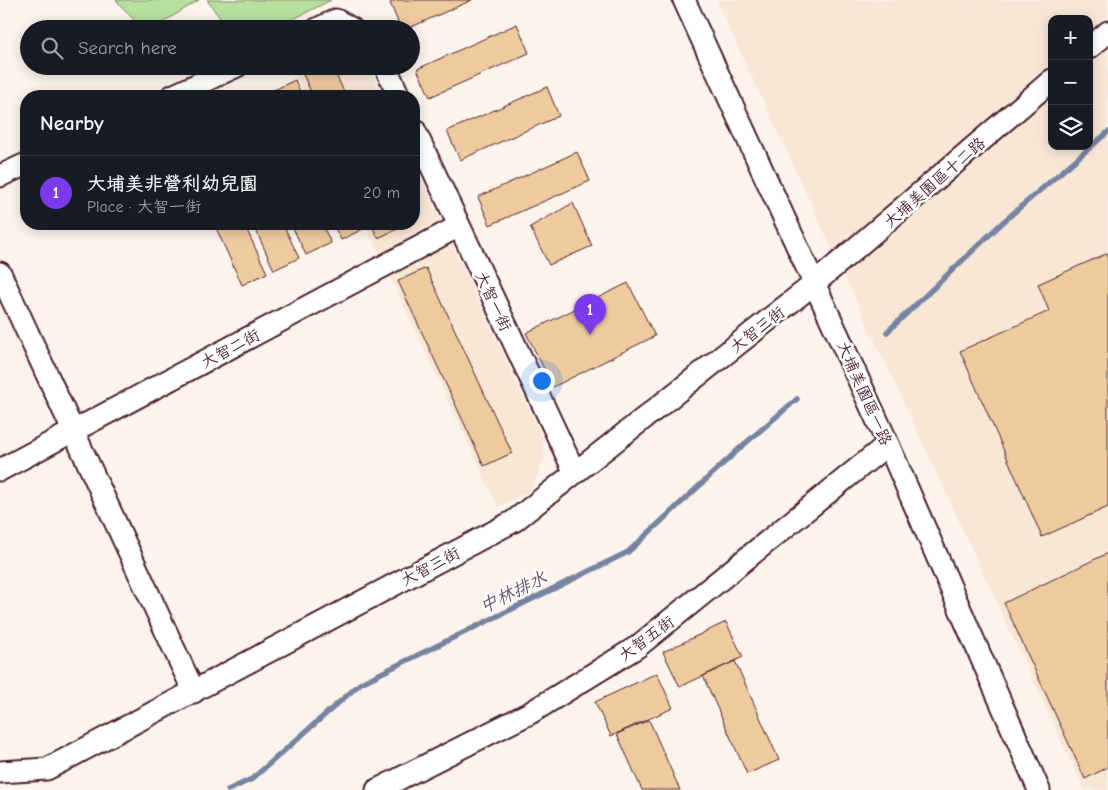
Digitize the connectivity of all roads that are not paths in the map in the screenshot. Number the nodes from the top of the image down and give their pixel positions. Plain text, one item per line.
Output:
1 (684, 0) edge
2 (1108, 32) edge
3 (1093, 45) edge
4 (218, 75) edge
5 (389, 75) edge
6 (1048, 83) edge
7 (185, 90) edge
8 (396, 90) edge
9 (420, 142) edge
10 (20, 167) edge
11 (0, 176) edge
12 (459, 226) junction
13 (0, 273) edge
14 (815, 283) junction
15 (74, 432) junction
16 (888, 444) junction
17 (0, 470) edge
18 (575, 473) junction
19 (194, 692) junction
20 (0, 772) edge
21 (378, 790) edge
22 (1039, 790) edge

1 - 14 street, 大埔美園區一路
2 - 3 street
4 - 7 street
5 - 8 street
6 - 14 street, 大埔美園區十二路
9 - 12 street, 大智一街
10 - 11 street
12 - 15 street, 大智二街
12 - 18 street, 大智一街
13 - 15 street
14 - 16 street, 大埔美園區一路
14 - 18 street, 大智三街
15 - 17 street, 大智二街
15 - 19 street
16 - 21 street, 大智五街
16 - 22 street, 大埔美園區一路
18 - 19 street, 大智三街
19 - 20 street, 大智三街

